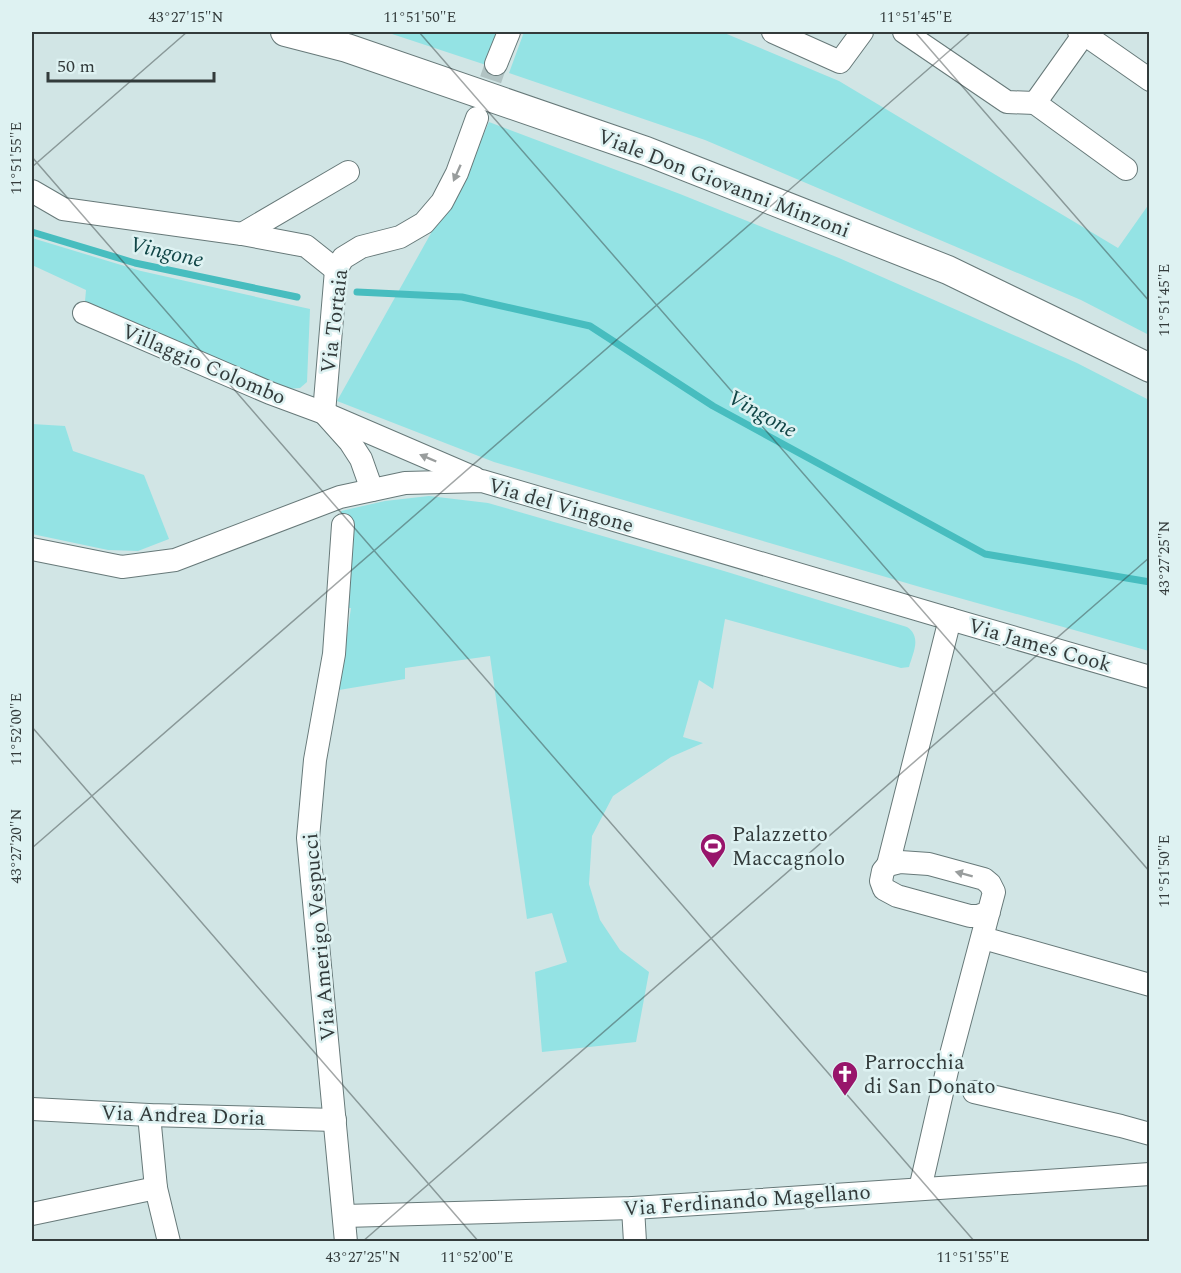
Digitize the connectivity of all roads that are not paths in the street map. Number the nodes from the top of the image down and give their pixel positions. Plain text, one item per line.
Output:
1 (285, 32) edge
2 (508, 32) edge
3 (773, 32) edge
4 (862, 32) edge
5 (904, 32) edge
6 (1082, 33) edge
7 (496, 64) tunnel mouth
8 (1149, 80) edge
9 (1035, 103) junction
10 (477, 118) tunnel mouth
11 (1126, 169) dead end
12 (348, 172) dead end
13 (32, 191) edge
14 (242, 234) junction
15 (336, 270) junction
16 (84, 313) dead end
17 (1149, 368) edge
18 (324, 413) junction
19 (482, 481) junction
20 (372, 490) junction
21 (343, 525) dead end
22 (32, 549) edge
23 (950, 619) junction
24 (1149, 677) edge
25 (901, 814) junction
26 (929, 864) junction
27 (888, 865) junction
28 (989, 912) junction
29 (983, 938) junction
30 (1149, 985) edge
31 (974, 1092) dead end
32 (32, 1109) edge
33 (149, 1115) junction
34 (335, 1120) junction
35 (1149, 1134) edge
36 (1149, 1174) edge
37 (156, 1188) junction
38 (920, 1189) junction
39 (633, 1208) junction
40 (32, 1214) edge
41 (344, 1216) junction
42 (169, 1242) edge
43 (346, 1242) edge
44 (635, 1242) edge

1 - 17 main road, Viale Don Giovanni Minzoni
2 - 7 street
3 - 4 street
5 - 9 street
6 - 8 street
6 - 9 street
9 - 11 street
10 -> 15 street, Via Tortaia
12 - 14 street
13 - 14 street
14 - 15 street
15 - 18 street, Via Tortaia
16 - 18 street, Villaggio Colombo
19 -> 18 street
18 - 20 street
19 - 20 street, Via del Vingone
19 - 23 street, Via del Vingone
20 - 22 street, Via del Vingone
21 - 34 street, Via Amerigo Vespucci
23 - 24 street, Via James Cook
23 - 25 street, Via James Cook
25 - 26 street
25 - 27 street, Via James Cook
26 - 27 street
28 -> 26 street
27 - 28 street
28 - 29 street
29 - 30 street
29 - 38 street
31 - 35 street
32 - 33 street, Via Andrea Doria
33 - 34 street, Via Andrea Doria
33 - 37 street
34 - 41 street, Via Amerigo Vespucci
36 - 38 street, Via Ferdinando Magellano
37 - 40 street
37 - 42 street
38 - 39 street, Via Ferdinando Magellano
39 - 41 street, Via Ferdinando Magellano
39 - 44 street
41 - 43 street, Via Amerigo Vespucci

